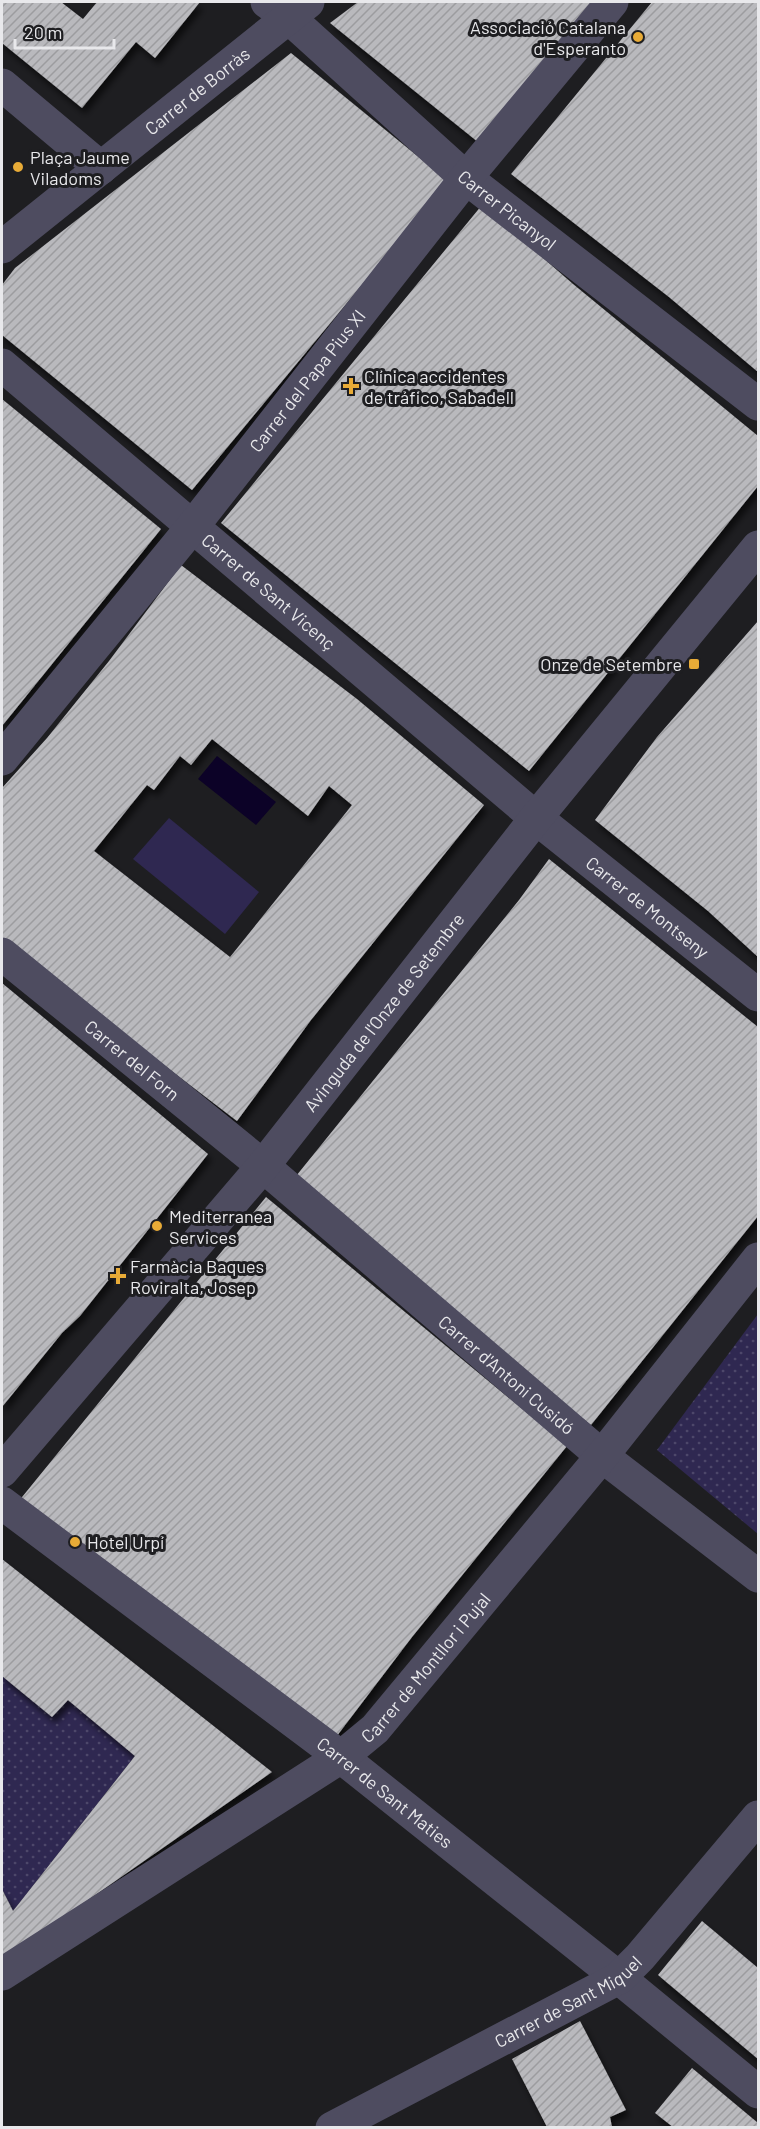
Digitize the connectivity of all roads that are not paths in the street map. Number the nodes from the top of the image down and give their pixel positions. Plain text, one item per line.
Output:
1 (612, 2) edge
2 (287, 7) edge
3 (2, 85) edge
4 (101, 168) junction
5 (466, 178) junction
6 (2, 247) edge
7 (2, 365) edge
8 (759, 404) edge
9 (192, 526) junction
10 (759, 547) edge
11 (2, 759) edge
12 (537, 819) junction
13 (2, 954) edge
14 (759, 995) edge
15 (262, 1166) junction
16 (759, 1258) edge
17 (602, 1456) junction
18 (2, 1471) edge
19 (2, 1503) edge
20 (759, 1576) edge
21 (341, 1757) junction
22 (759, 1816) edge
23 (2, 1974) edge
24 (619, 1978) junction
25 (759, 2092) edge
26 (332, 2127) edge

1 - 5 street, Carrer del Papa Pius XI
2 - 4 street, Carrer de Borràs
2 - 5 street, Carrer Picanyol
3 - 4 street
4 - 6 street, Carrer de Borràs
5 - 8 street, Carrer Picanyol
5 - 9 street, Carrer del Papa Pius XI
7 - 9 street, Carrer de Sant Vicenç
9 - 11 street, Carrer del Papa Pius XI
9 - 12 street, Carrer de Sant Vicenç
10 - 12 street, Avinguda de l'Onze de Setembre
12 - 14 street, Carrer de Montseny
12 - 15 street, Avinguda de l'Onze de Setembre
13 - 15 street, Carrer del Forn
15 - 17 street, Carrer d'Antoni Cusidó
15 - 18 street, Avinguda de l'Onze de Setembre
16 - 17 street, Carrer de Montllor i Pujal
17 - 20 street, Carrer d'Antoni Cusidó
17 - 21 street, Carrer de Montllor i Pujal
19 - 21 street, Carrer de Sant Maties
21 - 23 street, Carrer de Montllor i Pujal
21 - 24 street, Carrer de Sant Maties
22 - 24 street, Carrer de Sant Miquel
24 - 25 street, Carrer de Sant Maties
24 - 26 street, Carrer de Sant Miquel

